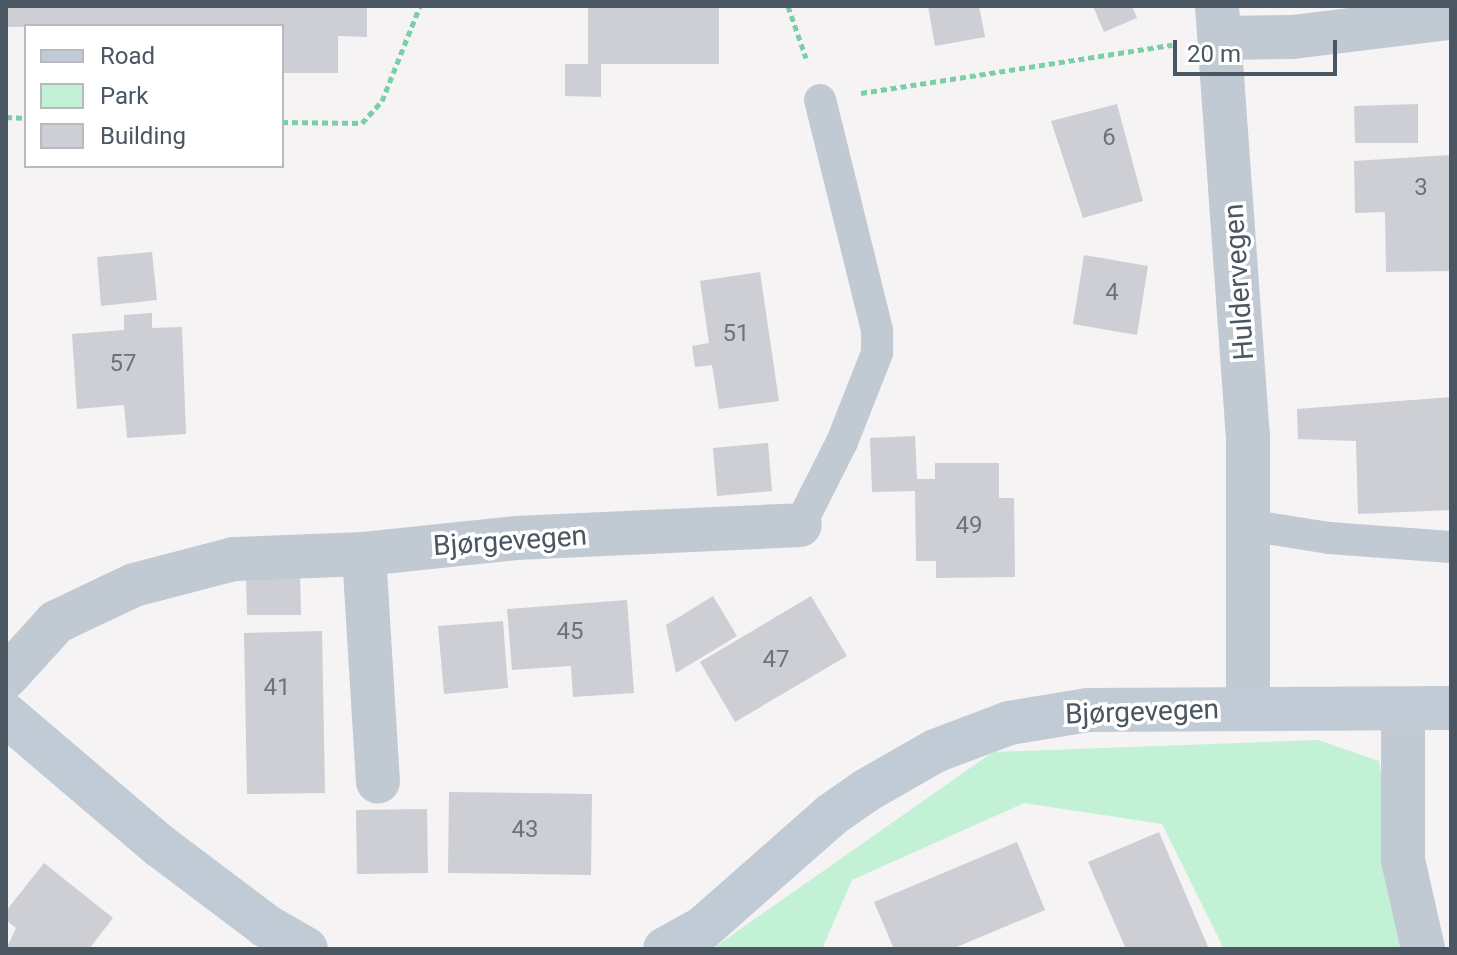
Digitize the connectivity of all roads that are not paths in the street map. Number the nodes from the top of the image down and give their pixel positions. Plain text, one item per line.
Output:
1 (1449, 17) edge
2 (1219, 22) edge
3 (820, 100) road end
4 (800, 525) joint
5 (1247, 525) junction
6 (1451, 547) edge
7 (364, 554) junction
8 (6, 677) edge
9 (1248, 708) junction
10 (1451, 708) edge
11 (1403, 709) junction
12 (6, 715) edge
13 (378, 782) dead end
14 (306, 949) edge
15 (665, 949) edge
16 (1423, 949) edge

1 - 2 street
2 - 5 street, Huldervegen
3 - 4 lane
4 - 7 street, Bjørgevegen
5 - 6 lane
5 - 9 street, Huldervegen
7 - 8 street, Bjørgevegen
7 - 13 street
9 - 11 street, Bjørgevegen
9 - 15 street, Bjørgevegen
10 - 11 street, Bjørgevegen
11 - 16 street
12 - 14 street

